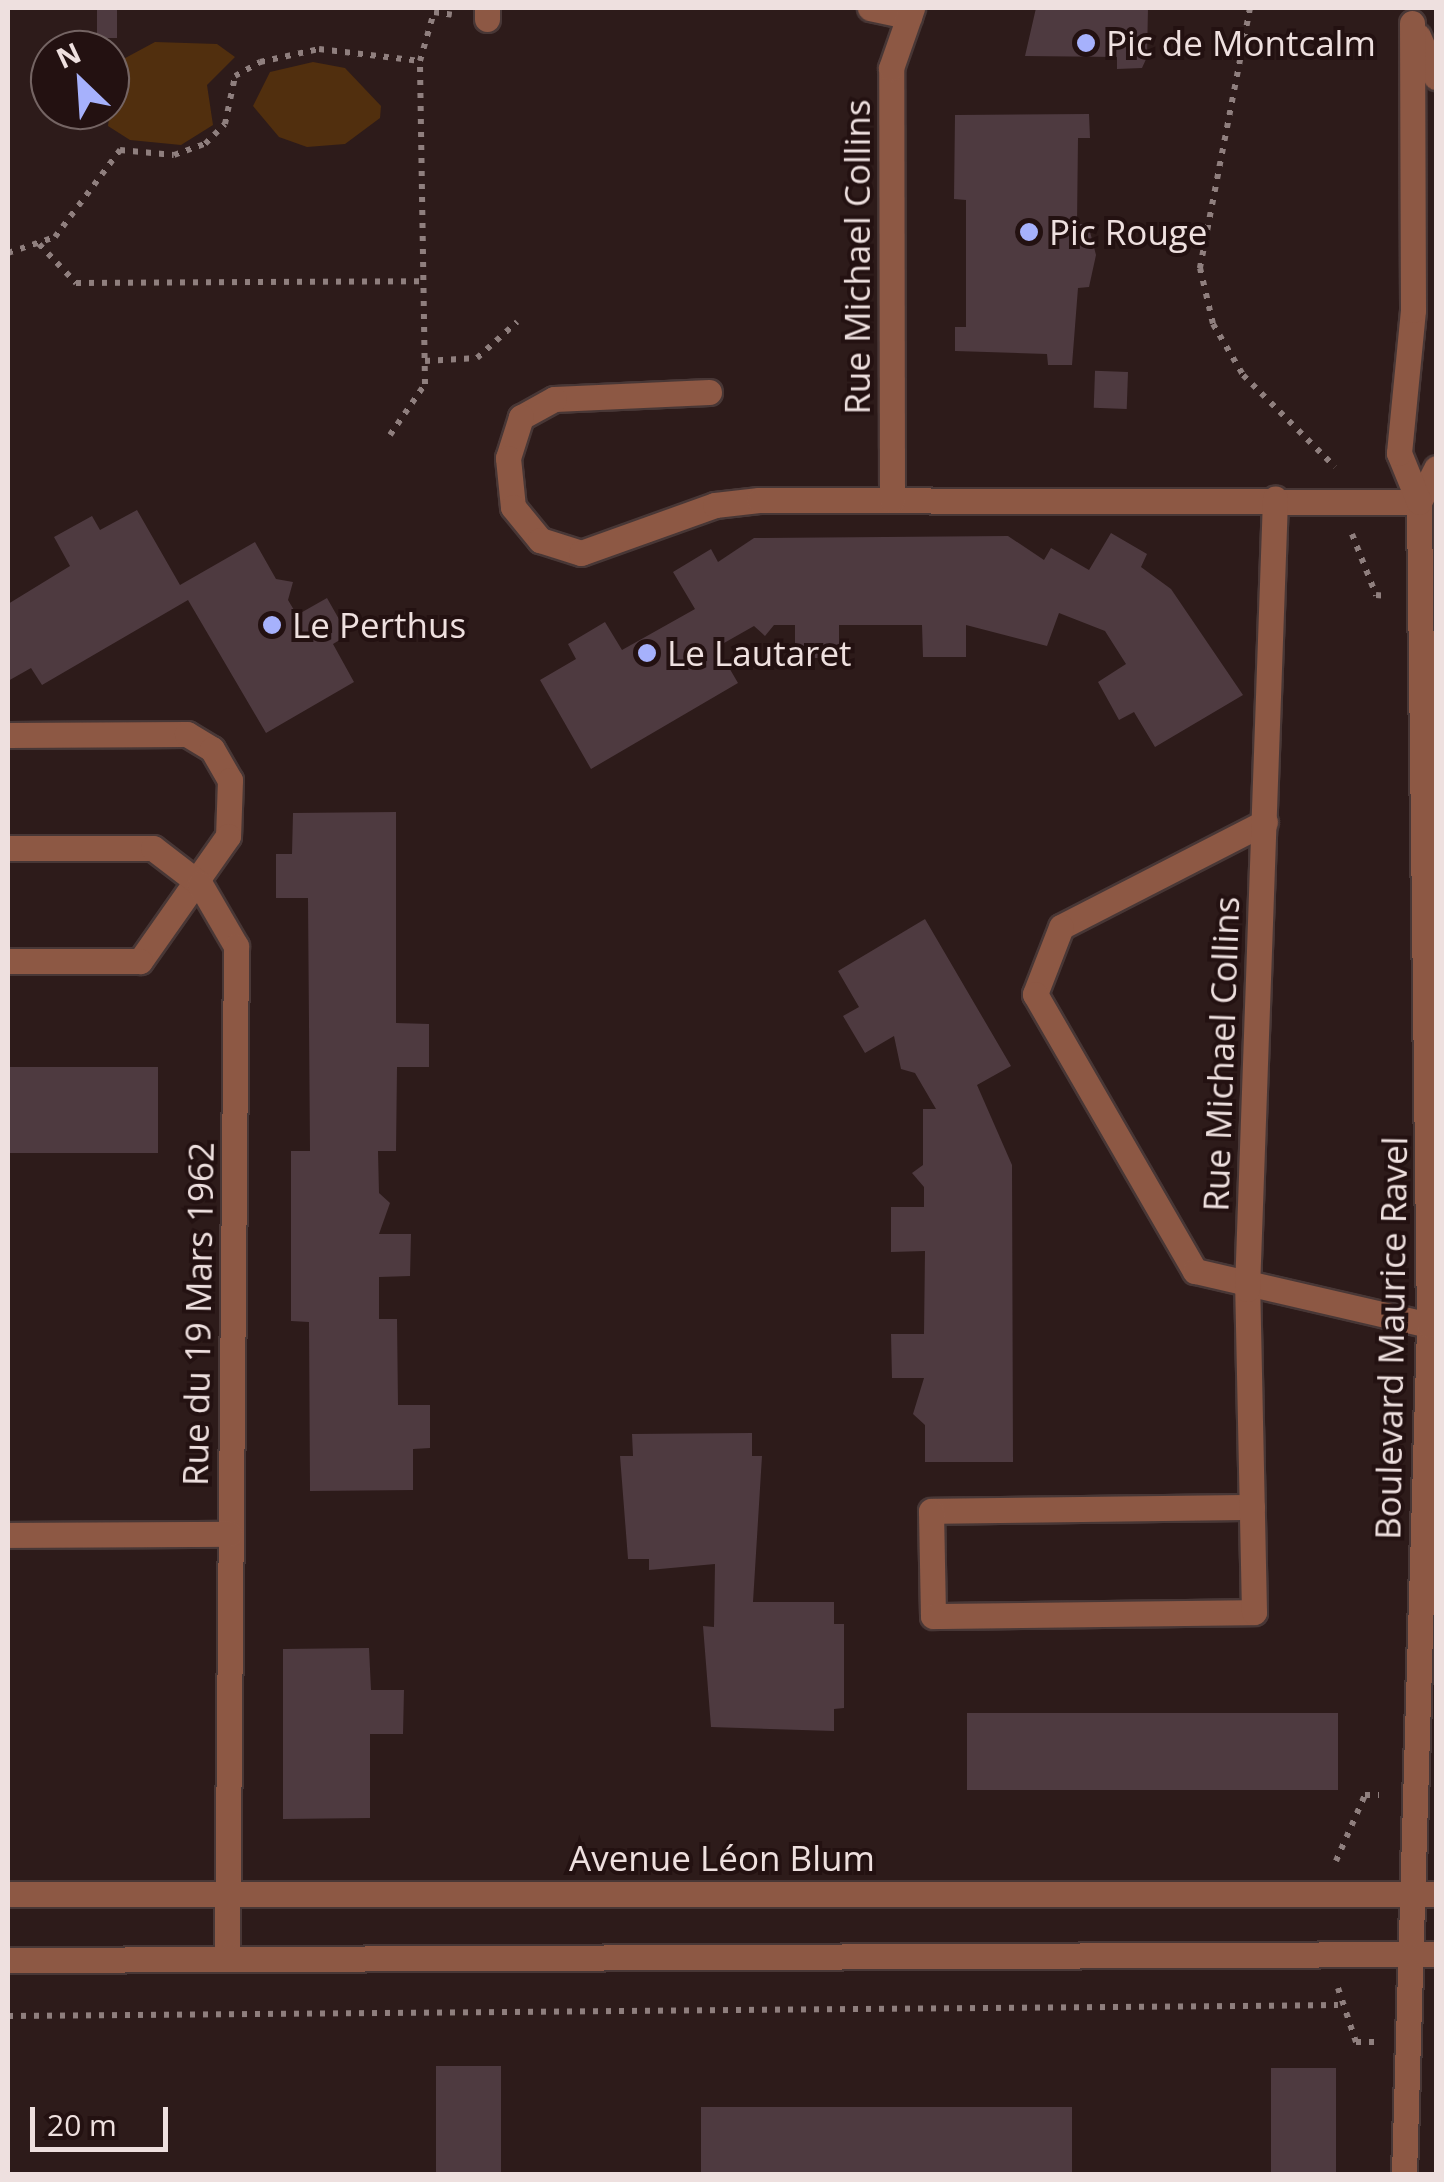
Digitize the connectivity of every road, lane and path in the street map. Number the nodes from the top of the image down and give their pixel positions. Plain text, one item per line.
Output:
1 (870, 8) edge
2 (1250, 8) edge
3 (911, 12) edge
4 (487, 14) edge
5 (1410, 16) edge
6 (420, 61) junction
7 (1436, 78) edge
8 (38, 244) junction
9 (8, 253) edge
10 (424, 281) junction
11 (1425, 312) edge
12 (517, 322) dead end
13 (425, 361) junction
14 (708, 392) dead end
15 (390, 436) dead end
16 (1436, 468) edge
17 (1275, 498) junction
18 (892, 500) junction
19 (1419, 502) junction
20 (1350, 504) junction
21 (1416, 598) junction
22 (8, 735) edge
23 (1265, 822) junction
24 (8, 848) edge
25 (200, 884) junction
26 (8, 962) edge
27 (1247, 1288) junction
28 (1429, 1325) junction
29 (1252, 1507) junction
30 (8, 1534) edge
31 (230, 1534) junction
32 (226, 1893) junction
33 (8, 1894) edge
34 (1410, 1894) junction
35 (1436, 1894) edge
36 (1406, 1954) junction
37 (1436, 1954) edge
38 (227, 1959) junction
39 (8, 1960) edge
40 (1338, 2004) dead end
41 (8, 2016) edge
42 (1404, 2174) edge

1 - 3 street, Rue Michael Collins
2 - 20 path
3 - 18 street, Rue Michael Collins
4 - 6 path
5 - 7 street, Boulevard Maurice Ravel
5 - 11 street, Boulevard Maurice Ravel
6 - 8 path
6 - 10 path
8 - 9 path
8 - 10 path
10 - 13 path
11 - 19 street, Boulevard Maurice Ravel
12 - 13 path
13 - 15 path
14 - 18 street
16 - 19 street, Boulevard Maurice Ravel
17 - 18 street
17 - 20 street
17 - 23 street, Rue Michael Collins
19 - 20 street
19 - 21 street, Boulevard Maurice Ravel
20 - 21 path
21 - 28 street, Boulevard Maurice Ravel
22 - 25 street
23 - 27 street, Rue Michael Collins
23 - 27 street, Rue Michael Collins
24 - 25 street, Rue du 19 Mars 1962
25 - 26 street
25 - 31 street, Rue du 19 Mars 1962
27 - 28 street, Rue Michael Collins
27 - 29 street, Rue Michael Collins
28 - 34 street, Boulevard Maurice Ravel
29 - 29 street, Rue Michael Collins
30 - 31 street
31 - 32 street, Rue du 19 Mars 1962
32 - 33 street, Avenue Léon Blum
32 - 34 street, Avenue Léon Blum
32 - 38 street, Rue du 19 Mars 1962
34 - 35 street, Avenue Léon Blum
34 - 36 street, Boulevard Maurice Ravel
36 - 37 street
36 - 38 street
36 - 42 street, Boulevard Maurice Ravel
38 - 39 street
40 - 41 path

